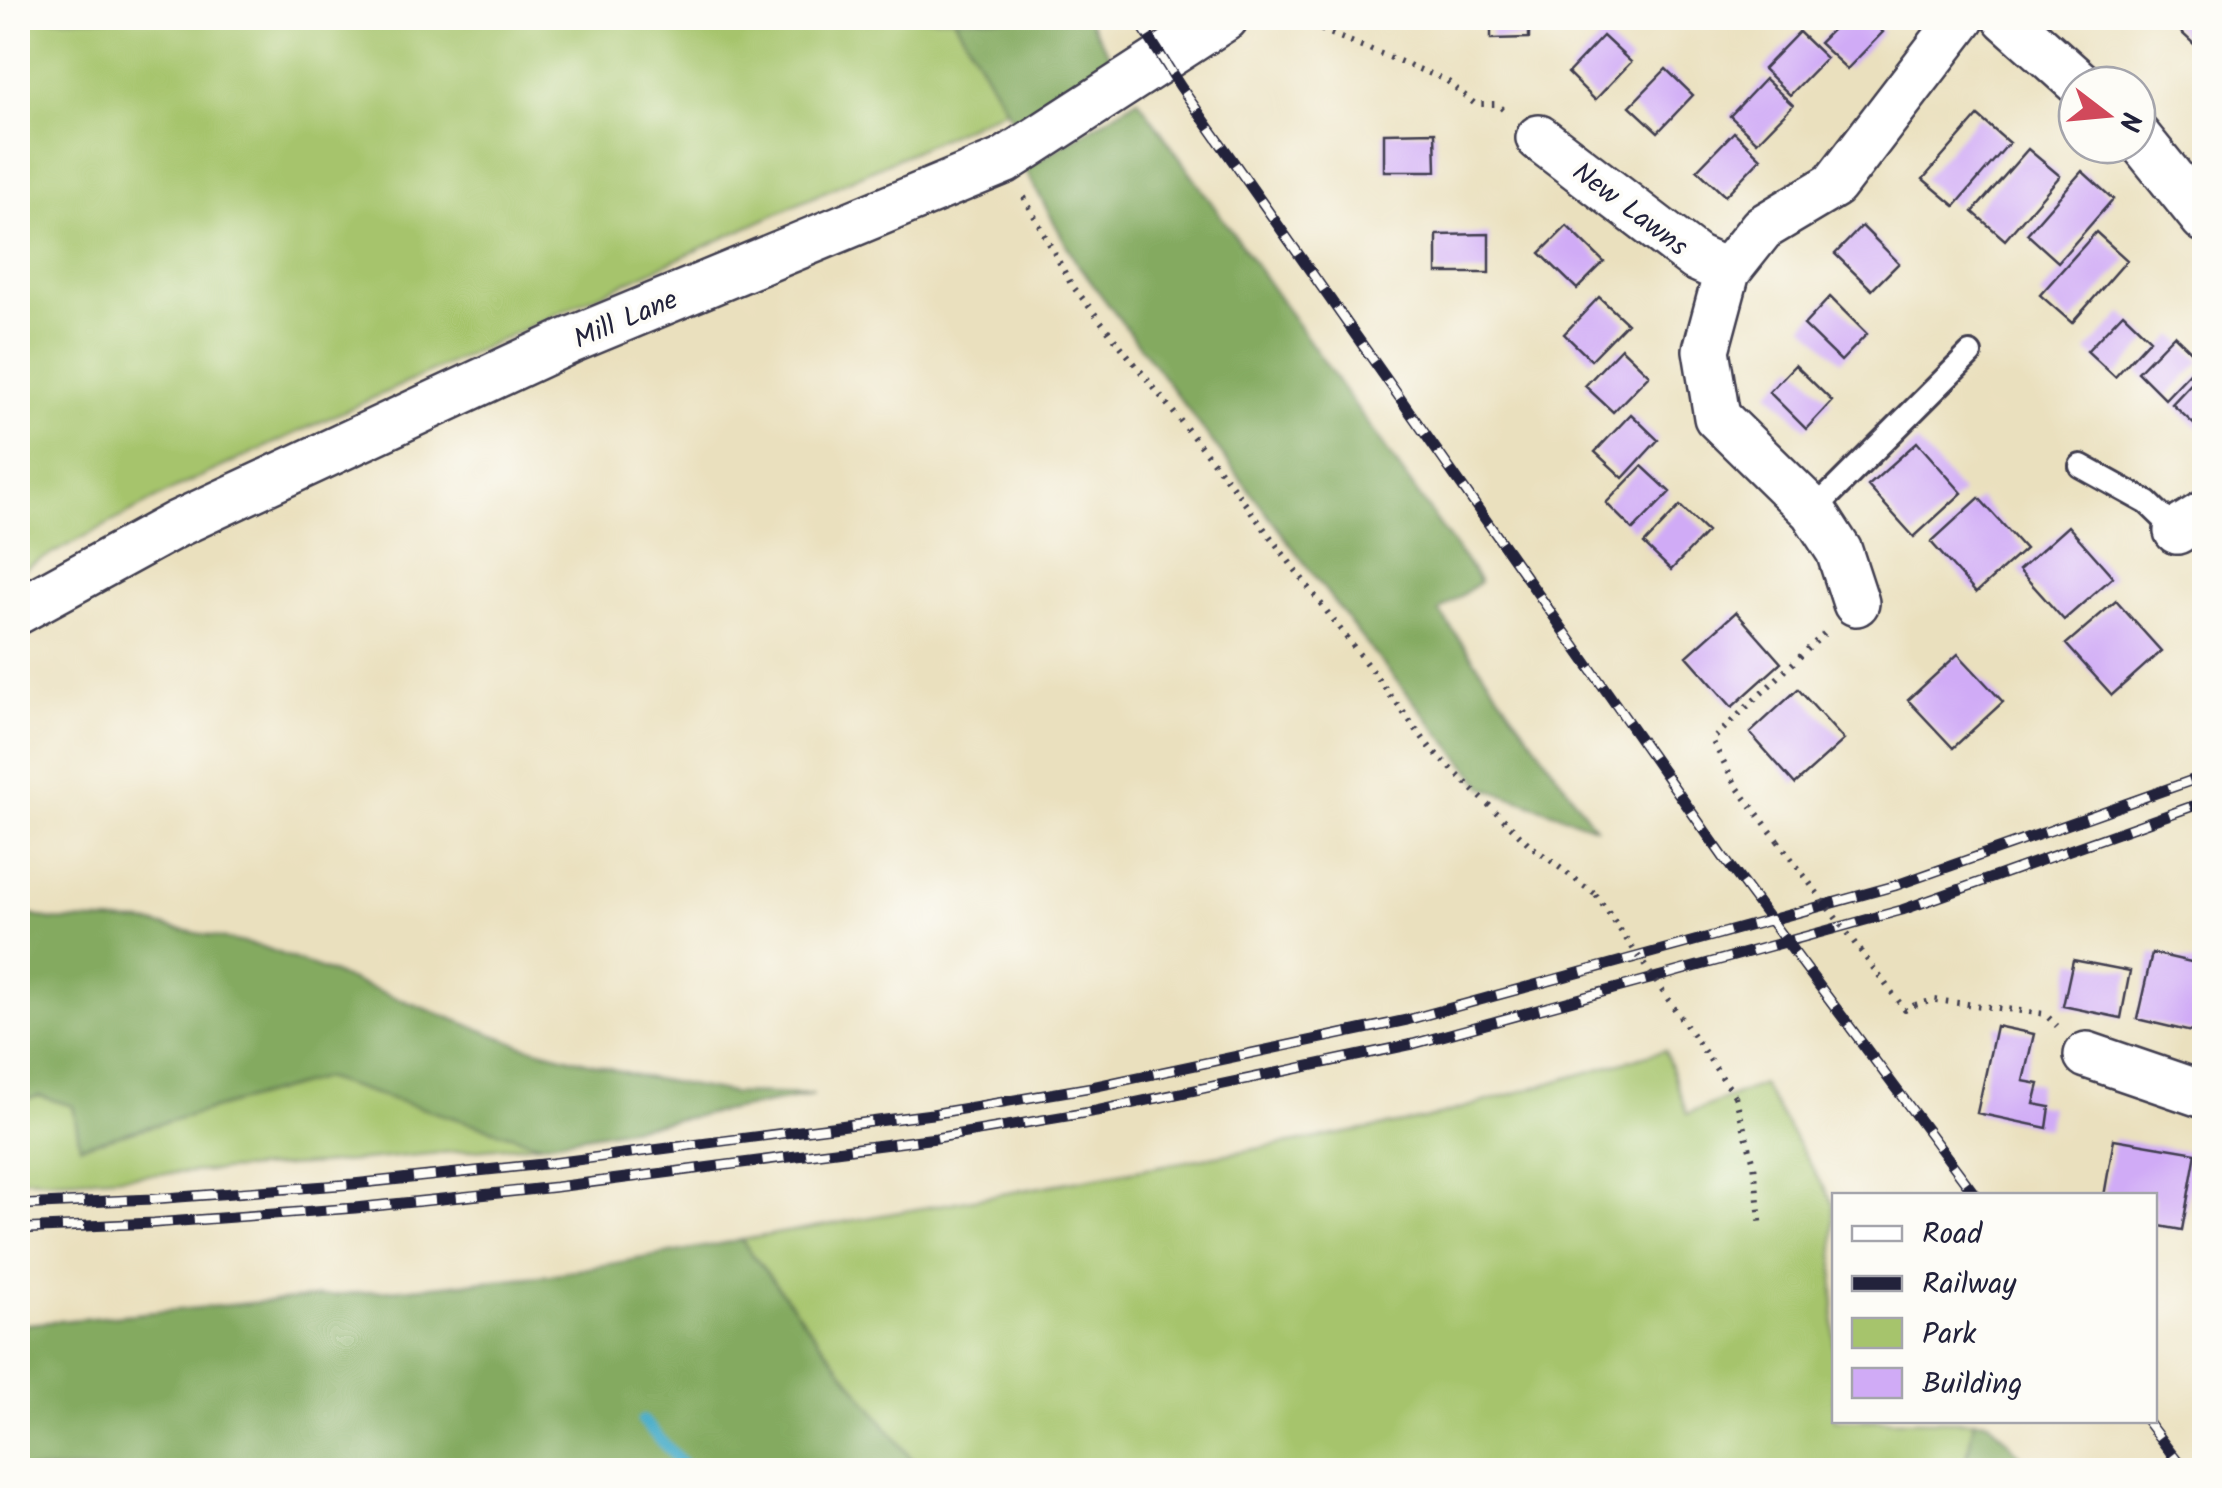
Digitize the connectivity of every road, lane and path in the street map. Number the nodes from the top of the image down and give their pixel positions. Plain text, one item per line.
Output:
1 (1225, 18) edge
2 (1292, 18) edge
3 (1962, 18) edge
4 (2006, 18) edge
5 (2059, 65) edge
6 (1539, 138) joint
7 (1004, 161) junction
8 (2157, 161) edge
9 (2204, 220) edge
10 (1727, 272) junction
11 (1970, 354) dead end
12 (2081, 466) dead end
13 (1813, 511) junction
14 (2191, 522) edge
15 (1856, 603) joint
16 (18, 611) edge
17 (2086, 1055) joint
18 (2204, 1095) edge
19 (1761, 1229) dead end

1 - 7 street, Mill Lane
2 - 6 path
3 - 10 street
4 - 5 street
6 - 10 street, New Lawns
7 - 16 street, Mill Lane
7 - 19 path, bridge
8 - 9 street
10 - 13 street
11 - 13 lane
12 - 14 lane
13 - 15 street
15 - 17 path, bridge
17 - 18 street

